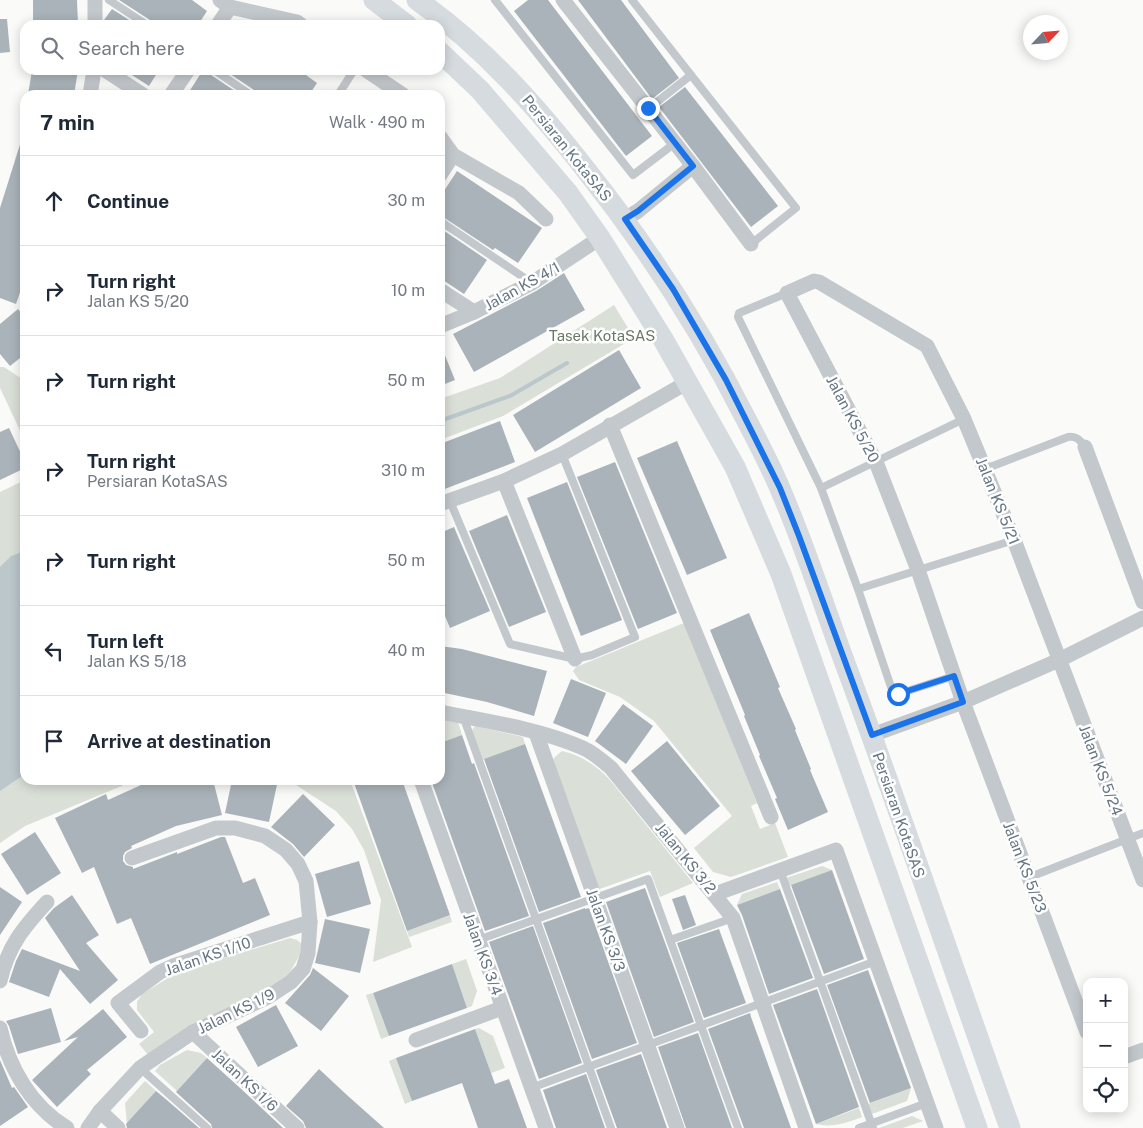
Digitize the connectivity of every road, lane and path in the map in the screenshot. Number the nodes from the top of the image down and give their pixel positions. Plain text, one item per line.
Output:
1 (94, 0) edge
2 (109, 0) edge
3 (374, 0) edge
4 (417, 0) edge
5 (495, 0) edge
6 (563, 0) edge
7 (632, 0) edge
8 (225, 4) edge
9 (95, 20) edge
10 (139, 20) edge
11 (220, 20) edge
12 (289, 20) edge
13 (400, 20) edge
14 (444, 20) edge
15 (445, 21) edge
16 (445, 57) edge
17 (93, 75) edge
18 (113, 75) edge
19 (185, 75) edge
20 (221, 75) edge
21 (351, 75) edge
22 (373, 75) edge
23 (691, 75) junction
24 (91, 90) edge
25 (135, 90) edge
26 (174, 90) edge
27 (244, 90) edge
28 (341, 90) edge
29 (396, 90) edge
30 (648, 108) junction
31 (675, 143) junction
32 (445, 144) edge
33 (453, 155) junction
34 (693, 166) junction
35 (445, 167) edge
36 (546, 219) dead end
37 (625, 219) junction
38 (445, 224) edge
39 (600, 238) junction
40 (751, 244) joint
41 (532, 283) junction
42 (445, 293) edge
43 (787, 293) junction
44 (474, 312) junction
45 (445, 324) edge
46 (688, 382) junction
47 (964, 419) junction
48 (610, 425) junction
49 (1085, 447) joint
50 (562, 454) junction
51 (876, 462) junction
52 (985, 469) junction
53 (504, 481) junction
54 (821, 488) junction
55 (445, 503) edge
56 (1014, 540) junction
57 (918, 570) junction
58 (858, 589) junction
59 (1143, 602) edge
60 (1143, 618) edge
61 (575, 659) junction
62 (1059, 660) junction
63 (954, 676) junction
64 (963, 702) junction
65 (445, 713) edge
66 (463, 716) junction
67 (536, 733) junction
68 (872, 735) junction
69 (422, 785) edge
70 (772, 817) dead end
71 (1143, 833) edge
72 (1128, 839) junction
73 (132, 858) dead end
74 (780, 870) junction
75 (1030, 877) junction
76 (1143, 880) edge
77 (715, 894) junction
78 (594, 898) junction
79 (47, 902) dead end
80 (733, 918) junction
81 (536, 919) junction
82 (310, 922) junction
83 (478, 940) junction
84 (670, 940) junction
85 (876, 961) junction
86 (0, 981) edge
87 (820, 982) junction
88 (763, 1003) junction
89 (502, 1008) junction
90 (1084, 1023) edge
91 (701, 1026) junction
92 (0, 1028) edge
93 (141, 1031) dead end
94 (193, 1032) junction
95 (416, 1040) dead end
96 (647, 1045) junction
97 (1143, 1050) edge
98 (1128, 1056) edge
99 (589, 1066) junction
100 (140, 1068) junction
101 (531, 1088) junction
102 (927, 1103) junction
103 (100, 1111) junction
104 (872, 1126) edge
105 (67, 1128) edge
106 (88, 1128) edge
107 (118, 1128) edge
108 (207, 1128) edge
109 (296, 1128) edge
110 (546, 1128) edge
111 (612, 1128) edge
112 (677, 1128) edge
113 (738, 1128) edge
114 (806, 1128) edge
115 (859, 1128) edge
116 (936, 1128) edge
117 (977, 1128) edge
118 (1010, 1128) edge

1 - 9 street
2 - 10 lane
3 - 13 street
4 - 14 street, Persiaran KotaSAS
5 - 31 lane
6 - 30 street
7 - 23 lane
8 - 11 street
8 - 12 street
15 - 37 street, Persiaran KotaSAS
16 - 39 street, Persiaran KotaSAS
17 - 24 street
18 - 25 street
19 - 26 street
20 - 27 lane
21 - 28 lane
22 - 29 street
23 - 30 lane
23 - 40 lane
30 - 31 street
31 - 34 street
32 - 33 street
33 - 35 street
33 - 36 street
34 - 37 street
34 - 40 street
37 - 68 street, Persiaran KotaSAS
38 - 41 lane
39 - 41 street, Jalan KS 4/1
39 - 46 street, Persiaran KotaSAS
41 - 44 street, Jalan KS 4/1
42 - 44 street
43 - 47 street, Jalan KS 5/21
43 - 51 street, Jalan KS 5/20
43 - 54 lane
44 - 45 street, Jalan KS 4/1
46 - 48 street
46 - 117 street, Persiaran KotaSAS
47 - 51 lane
47 - 52 street, Jalan KS 5/21
48 - 50 street
48 - 70 street
49 - 52 lane
49 - 59 street
50 - 53 street
50 - 61 lane
51 - 54 lane
51 - 57 street, Jalan KS 5/20
52 - 56 street, Jalan KS 5/21
53 - 55 street
53 - 61 street
54 - 58 lane
55 - 61 lane
56 - 57 lane
56 - 62 street, Jalan KS 5/21
57 - 58 lane
57 - 63 street, Jalan KS 5/20
58 - 63 lane
60 - 62 street
62 - 64 street
62 - 72 street, Jalan KS 5/24
63 - 64 street, Jalan KS 5/20
64 - 68 street
64 - 75 street, Jalan KS 5/23
65 - 66 street, Jalan KS 3/2
66 - 67 street, Jalan KS 3/2
66 - 81 lane
67 - 77 street, Jalan KS 3/2
67 - 78 street, Jalan KS 3/3
68 - 118 street, Persiaran KotaSAS
69 - 83 street, Jalan KS 3/4
71 - 72 lane
72 - 75 lane
72 - 76 street, Jalan KS 5/24
73 - 82 street, Jalan KS 1/9
74 - 77 street
74 - 85 street
74 - 87 lane
75 - 90 street, Jalan KS 5/23
77 - 80 street, Jalan KS 3/2
78 - 81 lane
78 - 84 lane
78 - 96 street, Jalan KS 3/3
79 - 86 street
80 - 84 lane
80 - 88 street, Jalan KS 3/2
81 - 83 lane
81 - 99 lane
82 - 93 street, Jalan KS 1/10
82 - 94 street, Jalan KS 1/9
83 - 89 street, Jalan KS 3/4
84 - 91 lane
85 - 87 lane
85 - 102 street
87 - 88 lane
87 - 104 lane
88 - 91 lane
88 - 114 street, Jalan KS 3/2
89 - 95 street
89 - 101 street, Jalan KS 3/4
91 - 96 lane
91 - 113 lane
92 - 105 street
94 - 100 street, Jalan KS 1/9
94 - 109 street, Jalan KS 1/6
96 - 99 lane
96 - 112 street, Jalan KS 3/3
97 - 98 street
99 - 101 lane
99 - 111 lane
100 - 103 street, Jalan KS 1/9
100 - 108 lane
101 - 110 street, Jalan KS 3/4
102 - 104 lane
102 - 116 street
103 - 106 street, Jalan KS 1/9
103 - 107 street
104 - 115 lane

